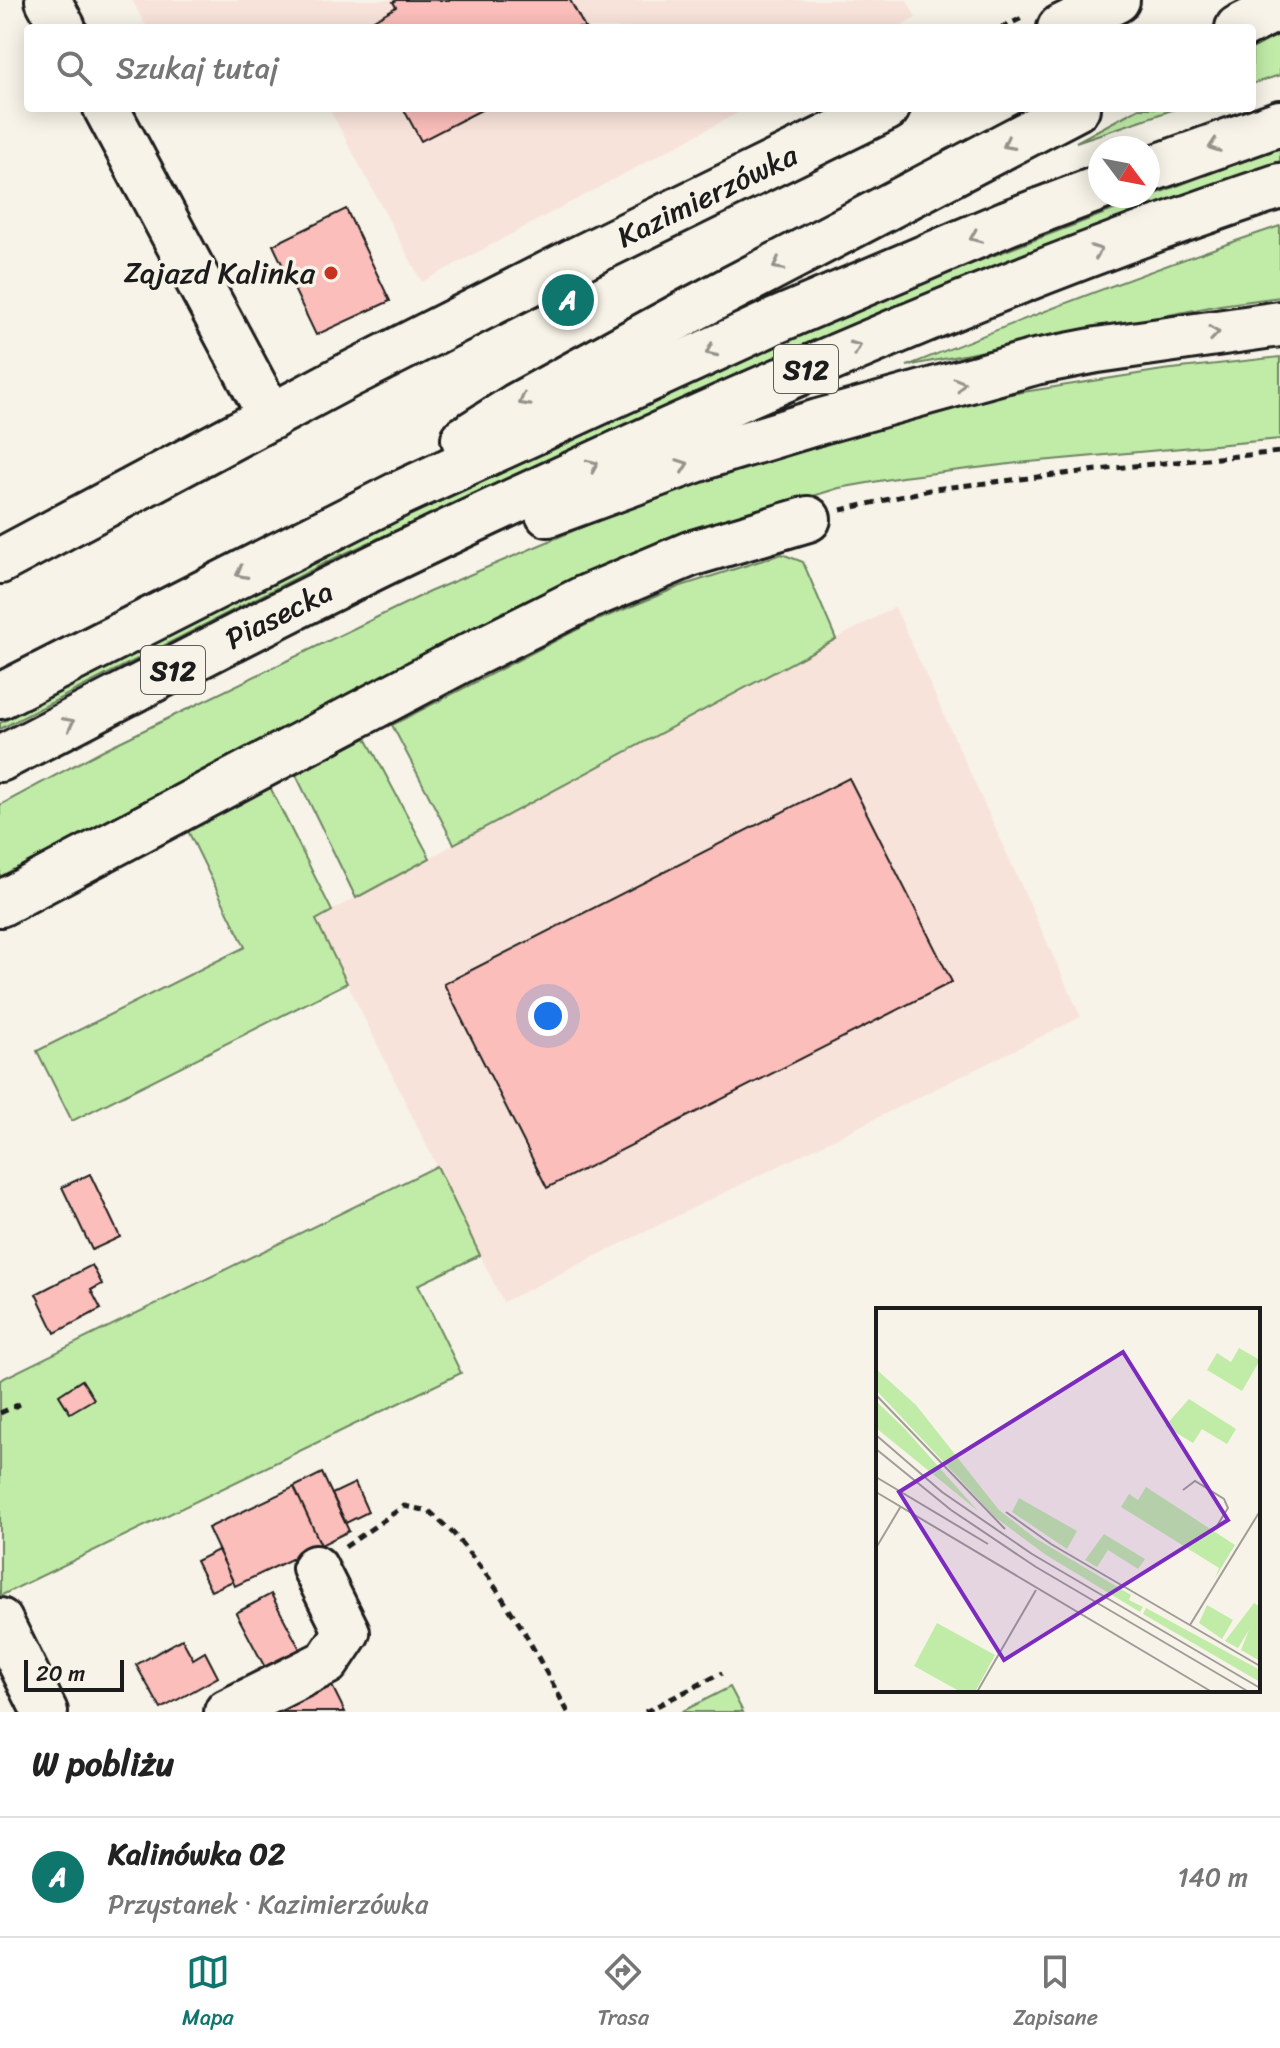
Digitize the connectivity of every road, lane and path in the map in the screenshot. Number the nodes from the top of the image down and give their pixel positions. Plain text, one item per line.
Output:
1 (48, 0) edge
2 (1117, 0) edge
3 (1280, 7) edge
4 (61, 24) edge
5 (1068, 24) edge
6 (1246, 24) edge
7 (108, 112) edge
8 (879, 112) edge
9 (1069, 112) edge
10 (1280, 123) edge
11 (1160, 166) edge
12 (1280, 186) edge
13 (1088, 193) edge
14 (1280, 324) edge
15 (271, 417) junction
16 (1280, 452) edge
17 (808, 519) joint
18 (310, 538) junction
19 (0, 561) edge
20 (345, 582) junction
21 (0, 696) edge
22 (0, 759) edge
23 (0, 904) edge
24 (20, 1404) dead end
25 (0, 1413) edge
26 (315, 1568) joint
27 (0, 1621) edge
28 (722, 1673) dead end
29 (45, 1712) edge
30 (227, 1712) edge
31 (568, 1712) edge
32 (645, 1712) edge

1 - 4 main road
2 - 5 main road
3 - 6 main road
7 - 15 main road
8 - 15 main road, Kazimierzówka
9 -> 18 main road
10 -> 11 main road
20 -> 12 main road, S12
13 -> 18 main road, S12
20 -> 14 main road
15 - 19 main road, Kazimierzówka
16 - 17 path
17 - 23 main road
18 -> 21 main road, Piasecka / S12
22 -> 20 main road, Piasecka / S12
24 - 25 path
26 - 30 main road
26 - 31 path
27 - 29 main road
28 - 32 path

